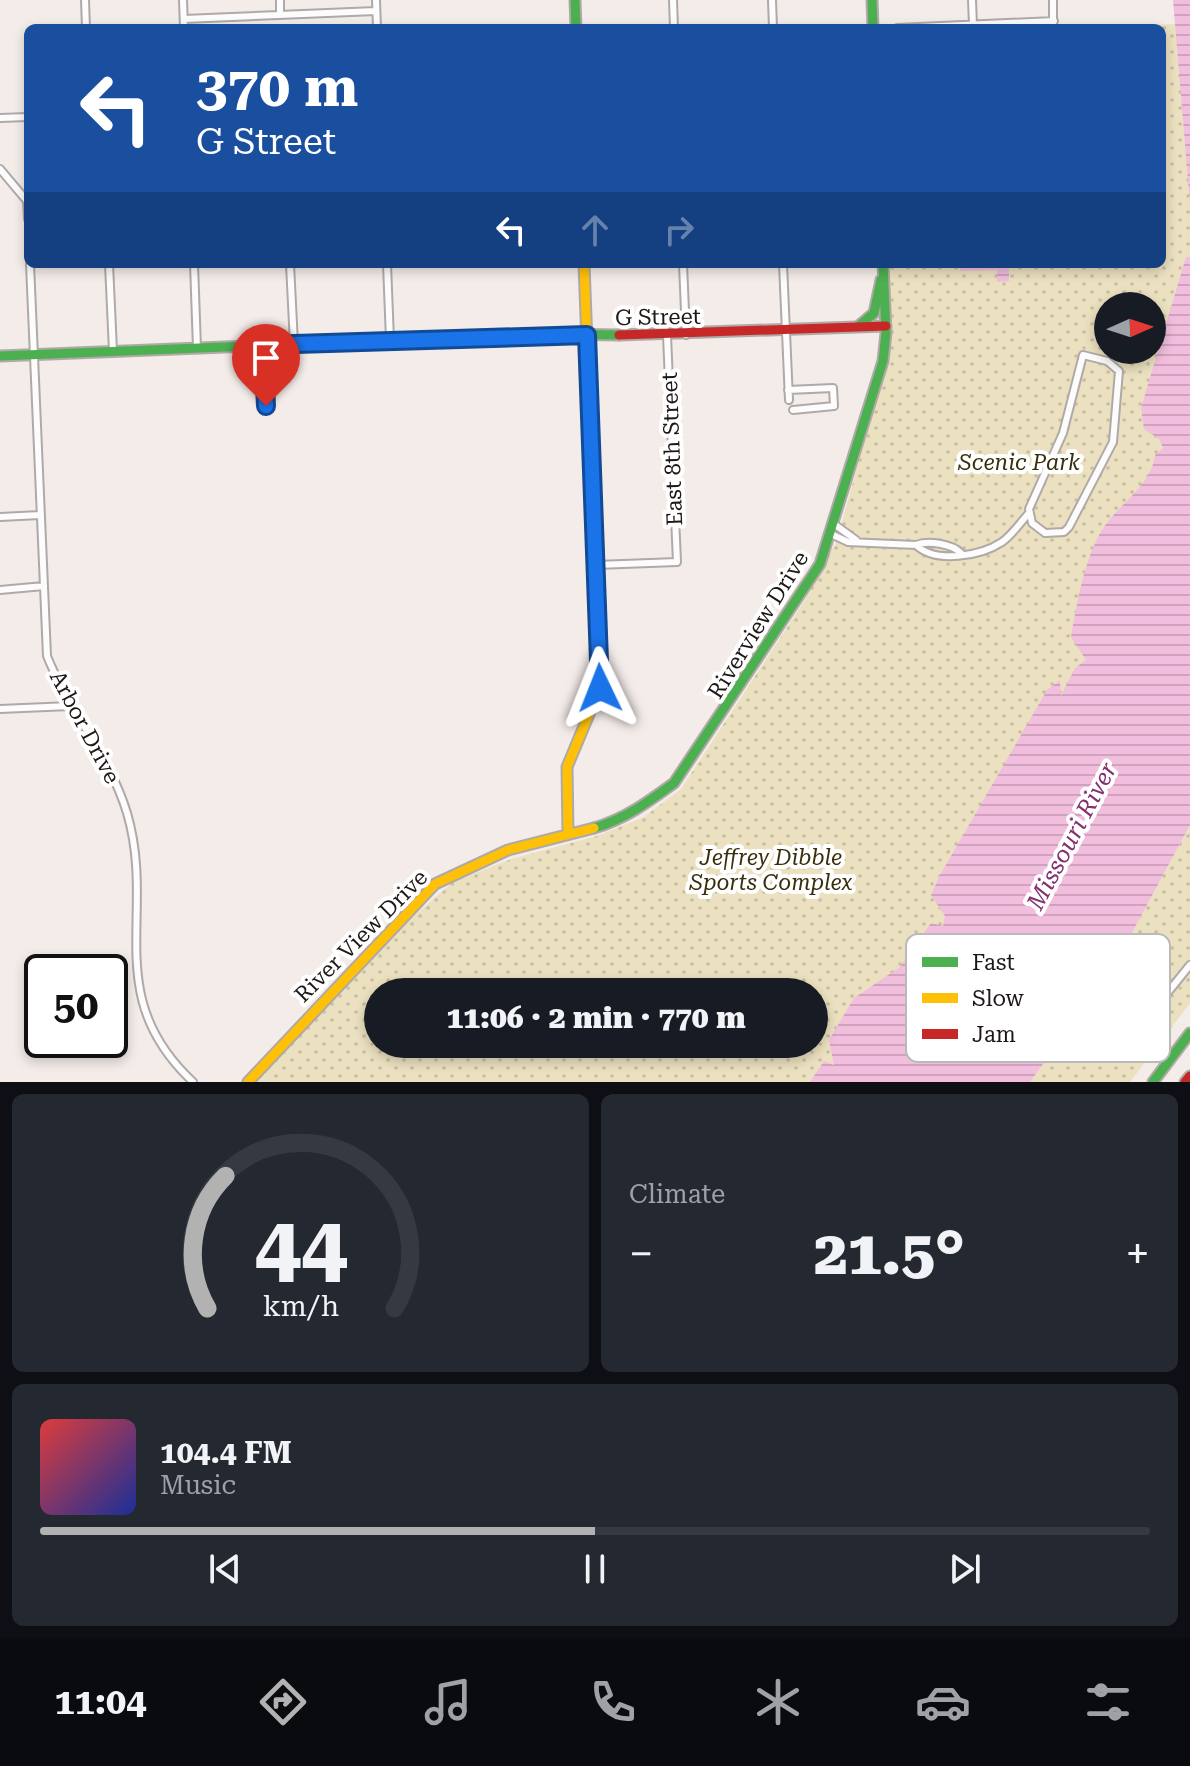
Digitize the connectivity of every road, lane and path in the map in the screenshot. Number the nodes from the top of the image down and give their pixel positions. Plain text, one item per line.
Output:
1 (85, 0) edge
2 (183, 0) edge
3 (280, 0) edge
4 (376, 0) edge
5 (575, 0) edge
6 (673, 0) edge
7 (772, 0) edge
8 (872, 0) edge
9 (972, 0) edge
10 (1053, 0) edge
11 (376, 11) junction
12 (280, 15) junction
13 (184, 19) junction
14 (86, 24) edge
15 (184, 24) edge
16 (377, 24) edge
17 (576, 24) edge
18 (674, 24) edge
19 (773, 24) edge
20 (873, 24) edge
21 (973, 24) edge
22 (1054, 24) edge
23 (24, 117) edge
24 (0, 118) edge
25 (0, 169) edge
26 (24, 196) edge
27 (30, 268) edge
28 (109, 268) edge
29 (194, 268) edge
30 (290, 268) edge
31 (387, 268) edge
32 (584, 268) edge
33 (683, 268) edge
34 (783, 268) edge
35 (883, 268) edge
36 (886, 326) junction
37 (856, 327) junction
38 (786, 330) junction
39 (587, 335) junction
40 (686, 335) junction
41 (667, 336) junction
42 (390, 340) junction
43 (294, 344) junction
44 (263, 345) junction
45 (197, 348) junction
46 (113, 351) junction
47 (33, 355) junction
48 (0, 356) edge
49 (788, 390) junction
50 (789, 400) dead end
51 (266, 406) dead end
52 (793, 410) dead end
53 (1029, 513) junction
54 (40, 515) junction
55 (0, 517) edge
56 (833, 529) junction
57 (596, 565) junction
58 (44, 586) junction
59 (0, 590) edge
60 (70, 706) junction
61 (0, 709) edge
62 (568, 834) junction
63 (1190, 965) edge
64 (1170, 990) edge
65 (1190, 1033) edge
66 (1170, 1059) edge
67 (1168, 1062) edge
68 (1190, 1076) edge
69 (193, 1082) edge
70 (248, 1082) edge
71 (1153, 1082) edge
72 (1185, 1082) edge

1 - 14 street
2 - 13 street
3 - 12 street
4 - 11 street
5 - 17 main road
6 - 18 street
7 - 19 street
8 - 20 main road
9 - 21 street
10 - 22 street
11 - 12 street
11 - 16 street
12 - 13 street
13 - 15 street
23 - 24 street
25 - 26 street
27 - 47 street, Arbor Drive
28 - 46 street
29 - 45 street
30 - 43 street
31 - 42 street
32 - 39 main road
33 - 40 street
34 - 38 street
35 - 36 main road, Riverview Drive
35 - 37 main road
36 - 37 main road, G Street
36 - 56 main road, Riverview Drive
37 - 38 main road, G Street
38 - 40 main road, G Street
38 - 49 street
39 - 41 main road, G Street
39 - 42 main road, G Street
39 - 57 main road
40 - 41 main road, G Street
41 - 57 street, East 8th Street
42 - 43 main road, G Street
43 - 44 main road, G Street
44 - 45 main road, G Street
44 - 51 street
45 - 46 main road, G Street
46 - 47 main road, G Street
47 - 48 main road, G Street
47 - 54 street, Arbor Drive
49 - 50 street
49 - 52 street
53 - 53 street
53 - 56 street
54 - 55 street
54 - 58 street, Arbor Drive
56 - 62 main road, Riverview Drive
57 - 62 main road
58 - 59 street
58 - 60 street, Arbor Drive
60 - 61 street
60 - 69 street, Arbor Drive
62 - 70 main road, River View Drive
63 - 64 street
65 - 66 main road
67 - 71 main road
68 - 72 main road

